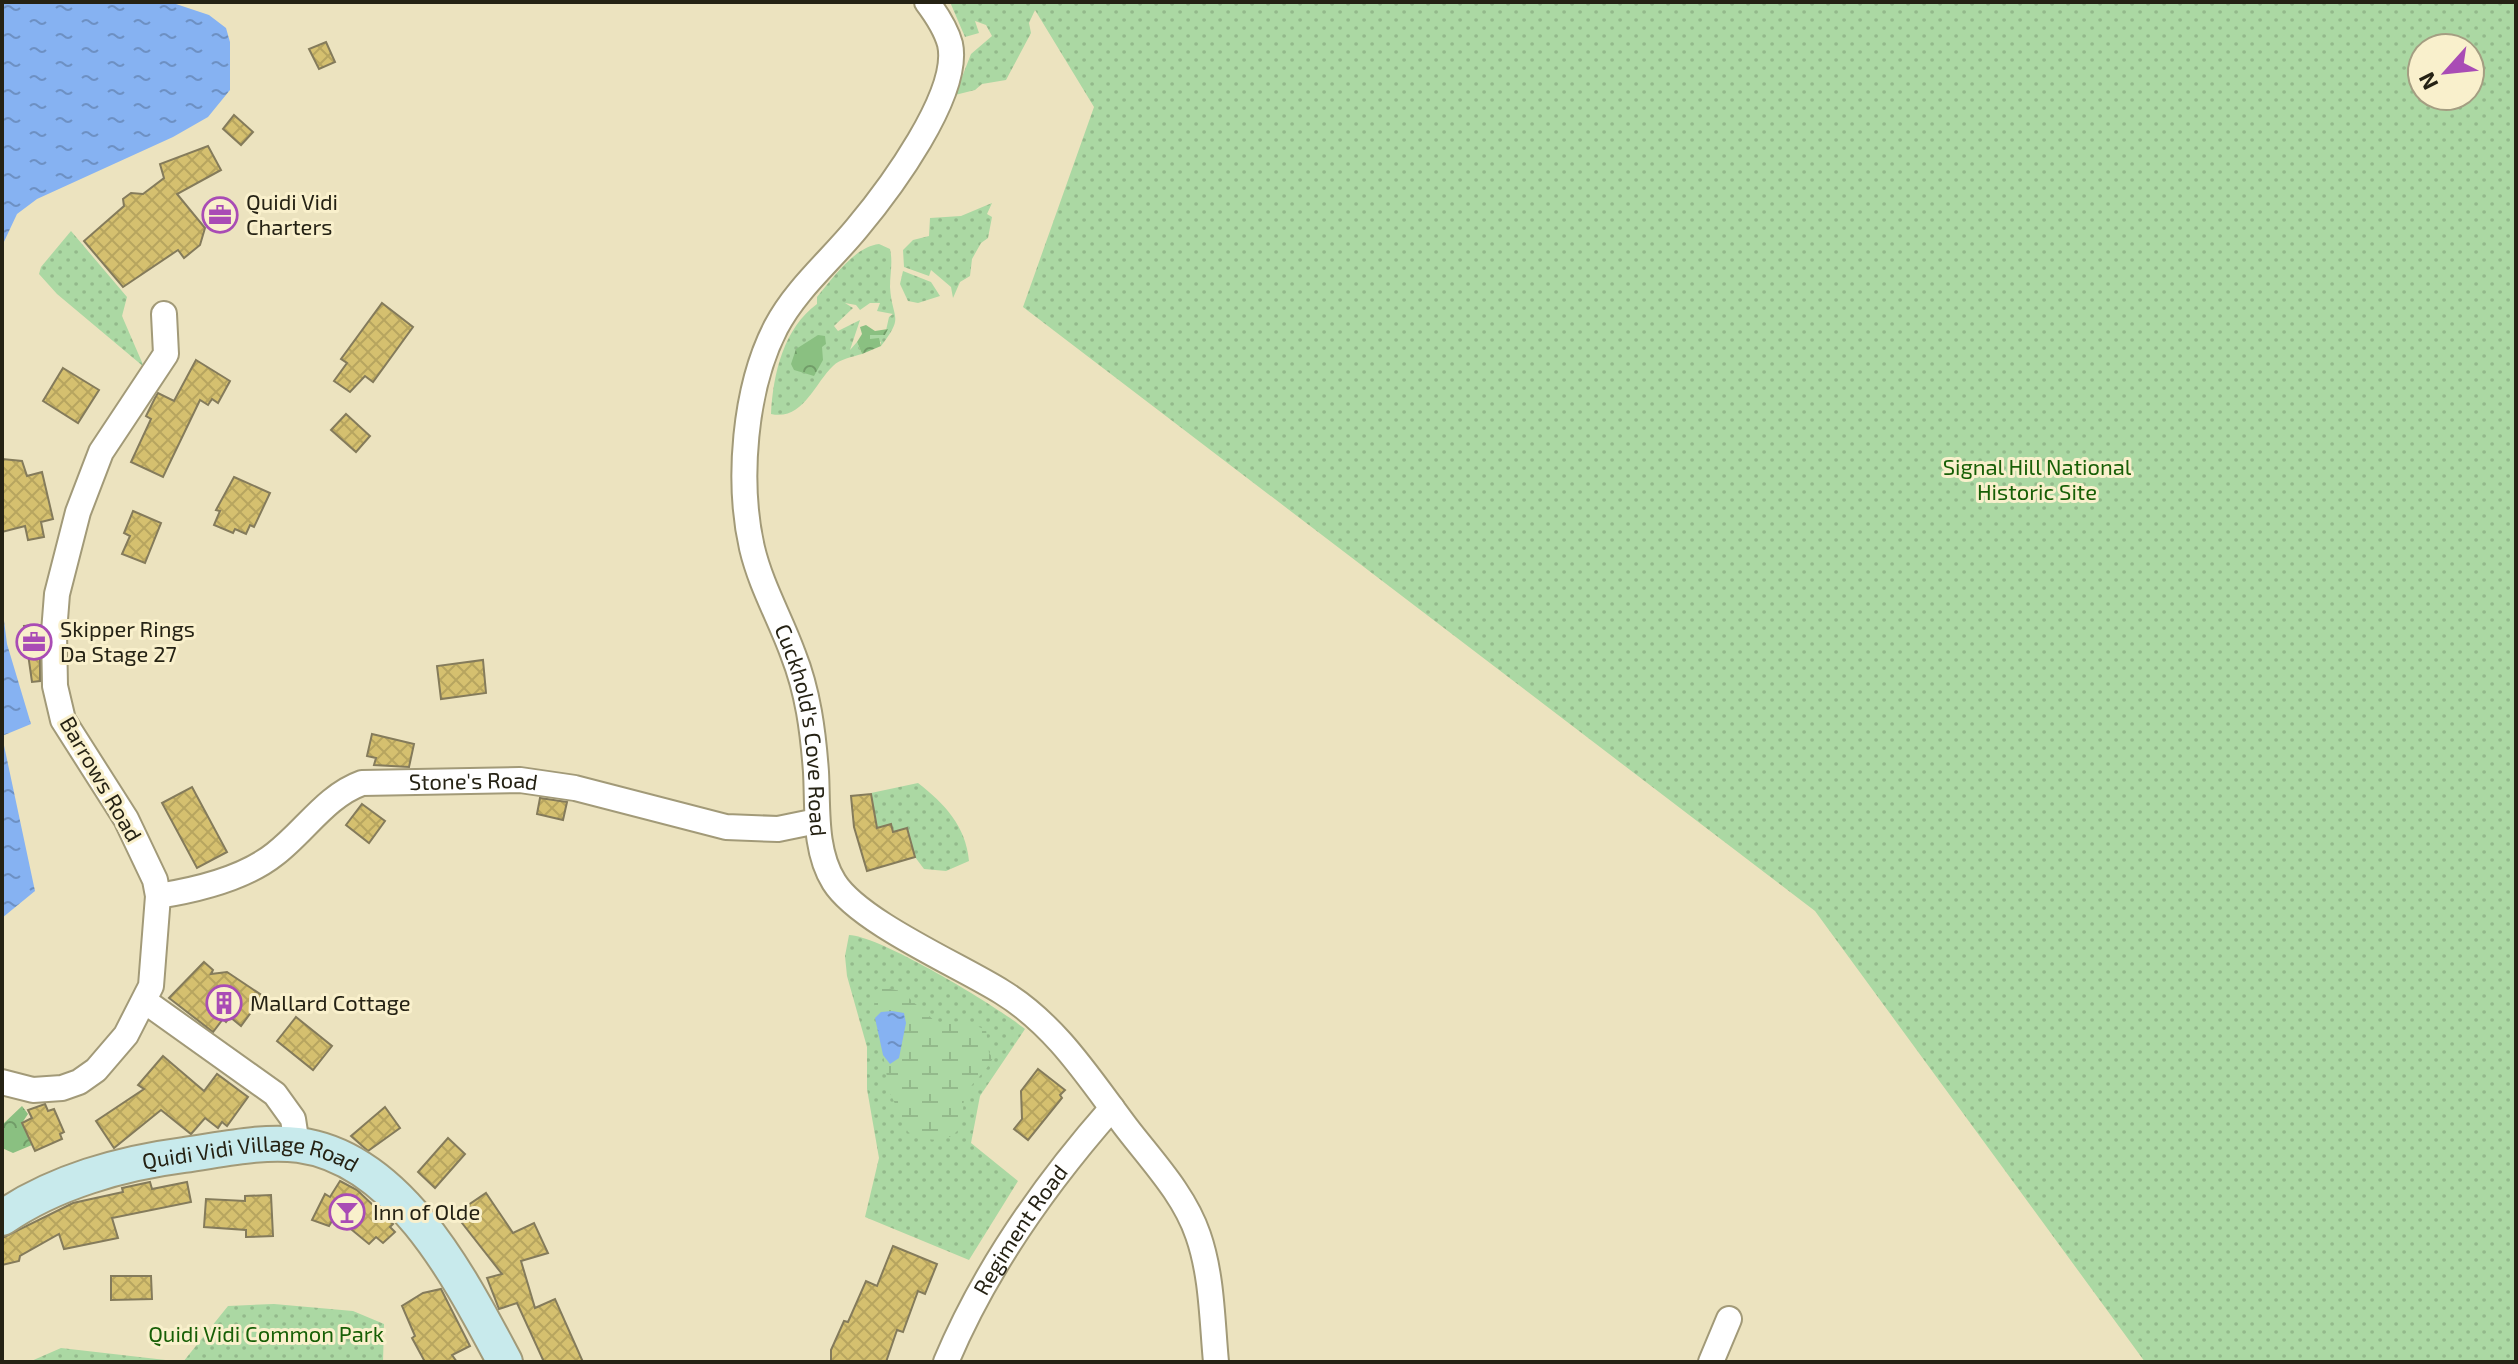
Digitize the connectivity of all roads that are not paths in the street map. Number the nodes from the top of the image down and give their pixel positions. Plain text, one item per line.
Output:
1 (927, 2) edge
2 (164, 314) dead end
3 (817, 821) junction
4 (158, 896) junction
5 (146, 1002) junction
6 (2, 1082) edge
7 (1112, 1108) junction
8 (297, 1145) junction
9 (2, 1218) edge
10 (1729, 1319) dead end
11 (505, 1362) edge
12 (946, 1362) edge
13 (1216, 1362) edge
14 (1711, 1362) edge

1 - 3 street, Cuckhold's Cove Road
2 - 4 street, Barrows Road
3 - 4 street, Stone's Road
3 - 7 street, Cuckhold's Cove Road
4 - 5 street, Barrows Road
5 - 6 street
5 - 8 street
7 - 12 street, Regiment Road
7 - 13 street, Cuckhold's Cove Road
8 - 9 street, Quidi Vidi Village Road
8 - 11 street, Quidi Vidi Village Road
10 - 14 street

